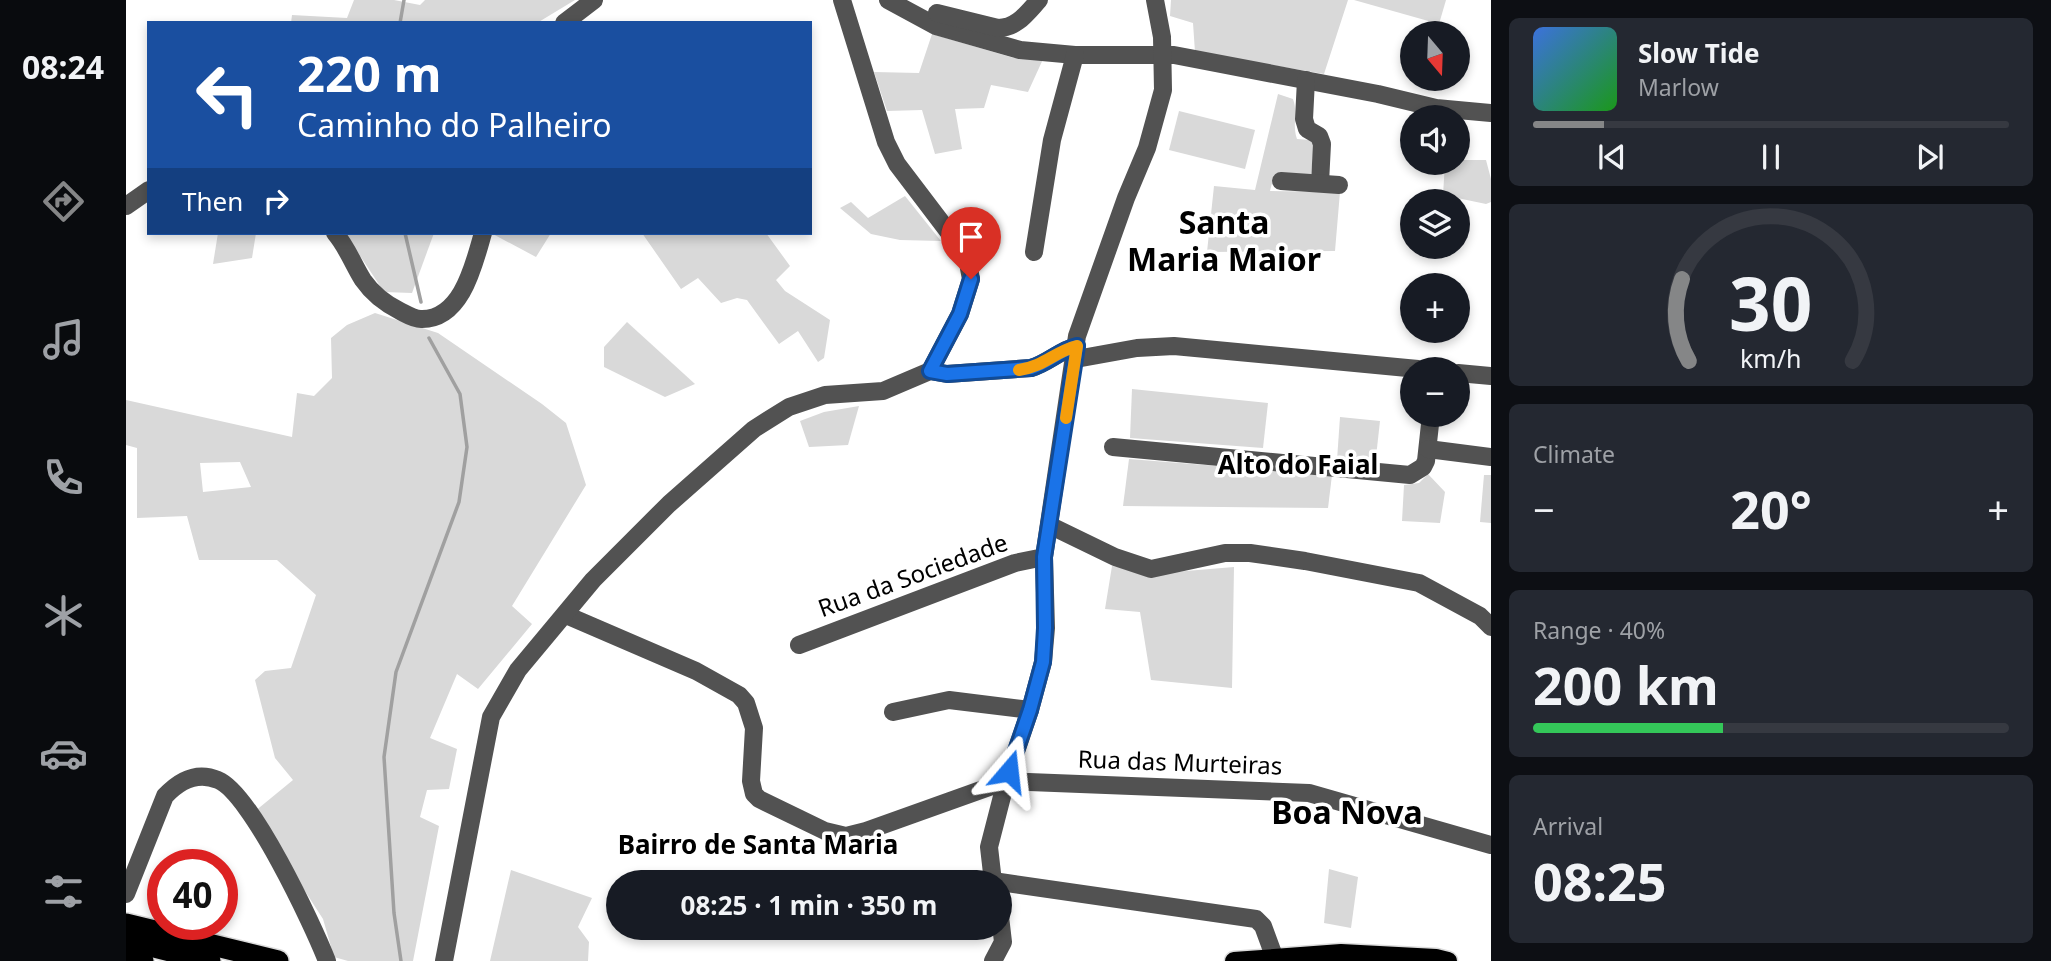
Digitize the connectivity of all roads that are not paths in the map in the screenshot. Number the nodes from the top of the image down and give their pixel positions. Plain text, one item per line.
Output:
1 (594, 0) edge
2 (842, 0) edge
3 (888, 0) edge
4 (913, 0) edge
5 (1039, 0) edge
6 (1155, 0) edge
7 (567, 21) edge
8 (1163, 54) junction
9 (1075, 55) junction
10 (1306, 80) junction
11 (1491, 113) edge
12 (1281, 181) dead end
13 (1320, 183) junction
14 (1339, 185) dead end
15 (147, 191) edge
16 (126, 206) edge
17 (336, 235) edge
18 (482, 235) edge
19 (1034, 252) dead end
20 (1076, 352) junction
21 (1400, 367) edge
22 (930, 371) junction
23 (1470, 374) edge
24 (1491, 376) edge
25 (1430, 427) edge
26 (1113, 447) dead end
27 (1428, 449) junction
28 (1491, 457) edge
29 (1049, 525) junction
30 (1044, 557) junction
31 (566, 615) junction
32 (1491, 627) edge
33 (799, 645) dead end
34 (1030, 710) junction
35 (893, 712) dead end
36 (1006, 781) junction
37 (1491, 845) edge
38 (992, 870) edge
39 (1012, 884) edge
40 (126, 894) edge
41 (126, 924) edge
42 (126, 940) edge
43 (1003, 940) edge
44 (126, 954) edge
45 (1274, 956) junction
46 (143, 961) edge
47 (210, 961) edge
48 (278, 961) edge
49 (327, 961) edge
50 (444, 961) edge
51 (993, 961) edge
52 (1241, 961) edge
53 (1448, 961) edge

1 - 7 street
2 - 22 street
3 - 9 street
4 - 5 street
6 - 8 street
8 - 9 street
8 - 10 street
8 - 20 street
9 - 19 street
10 - 11 street
10 - 13 street
12 - 13 street
13 - 14 street
15 - 16 street
17 - 18 street
20 - 21 street
20 - 22 street
20 - 29 street
22 - 31 street
23 - 24 street
25 - 27 street
26 - 27 street
27 - 28 street
29 - 30 street
29 - 32 street
30 - 33 street, Rua da Sociedade
30 - 34 street
31 - 36 street, Rua das Murteiras
31 - 50 street
34 - 35 street
34 - 36 street
36 - 37 street, Rua das Murteiras
36 - 38 street
39 - 45 street
40 - 49 street
41 - 48 highway
42 - 47 highway
43 - 51 street
44 - 46 highway
45 - 52 main road
45 - 53 main road

